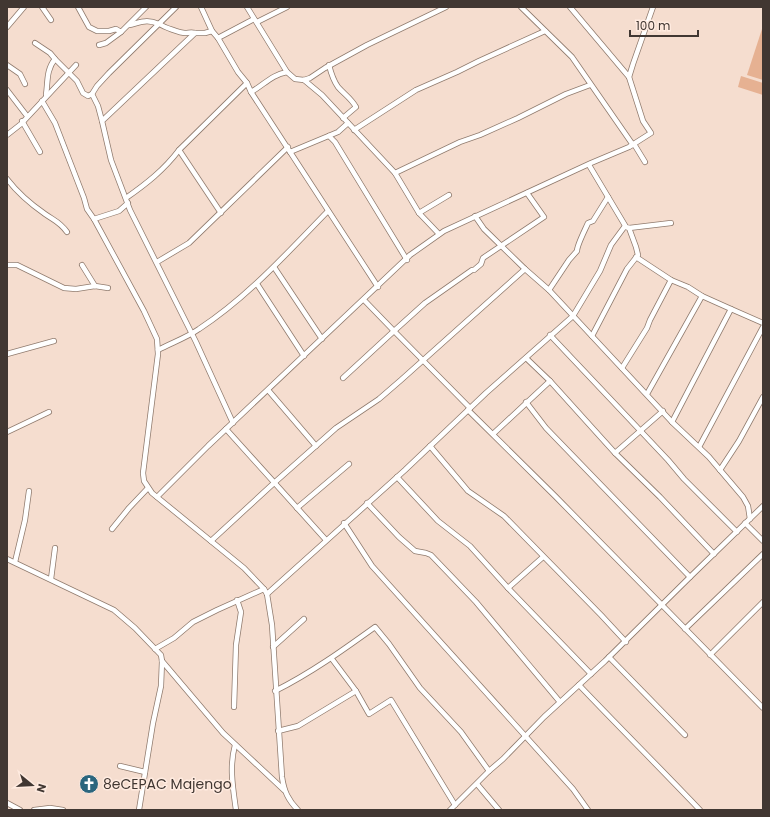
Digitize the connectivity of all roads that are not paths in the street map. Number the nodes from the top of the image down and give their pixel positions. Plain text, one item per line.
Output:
1 (24, 7) edge
2 (42, 7) edge
3 (78, 7) edge
4 (146, 7) edge
5 (176, 7) edge
6 (202, 7) edge
7 (247, 7) edge
8 (287, 7) edge
9 (446, 7) edge
10 (521, 7) edge
11 (570, 7) edge
12 (653, 7) edge
13 (51, 20) dead end
14 (256, 21) junction
15 (160, 24) junction
16 (129, 25) junction
17 (7, 27) edge
18 (212, 31) junction
19 (545, 31) junction
20 (121, 32) junction
21 (195, 33) junction
22 (218, 38) junction
23 (35, 43) dead end
24 (99, 45) dead end
25 (55, 59) junction
26 (7, 64) edge
27 (76, 65) dead end
28 (329, 65) junction
29 (287, 72) junction
30 (69, 73) junction
31 (629, 77) junction
32 (304, 80) junction
33 (247, 83) junction
34 (25, 84) dead end
35 (590, 85) junction
36 (7, 90) edge
37 (251, 92) junction
38 (92, 94) junction
39 (46, 96) junction
40 (42, 101) junction
41 (27, 116) junction
42 (343, 118) junction
43 (102, 120) junction
44 (22, 121) junction
45 (348, 123) junction
46 (354, 130) junction
47 (7, 136) edge
48 (329, 136) junction
49 (634, 144) junction
50 (289, 149) junction
51 (179, 150) junction
52 (40, 152) dead end
53 (645, 162) dead end
54 (589, 165) junction
55 (395, 173) junction
56 (7, 179) edge
57 (528, 193) junction
58 (449, 195) dead end
59 (608, 197) junction
60 (126, 198) junction
61 (128, 203) junction
62 (328, 211) junction
63 (221, 213) junction
64 (419, 213) junction
65 (475, 216) junction
66 (94, 219) junction
67 (671, 223) dead end
68 (627, 227) junction
69 (67, 232) dead end
70 (439, 234) junction
71 (502, 245) junction
72 (636, 257) junction
73 (407, 260) junction
74 (157, 262) junction
75 (82, 264) dead end
76 (7, 265) edge
77 (274, 267) junction
78 (525, 269) junction
79 (671, 280) junction
80 (257, 284) junction
81 (95, 286) junction
82 (378, 287) junction
83 (108, 288) dead end
84 (549, 290) junction
85 (702, 296) junction
86 (364, 300) junction
87 (731, 309) junction
88 (573, 316) junction
89 (763, 323) edge
90 (763, 327) edge
91 (394, 331) junction
92 (192, 334) junction
93 (550, 335) junction
94 (592, 336) junction
95 (322, 339) junction
96 (54, 341) dead end
97 (158, 350) junction
98 (7, 354) edge
99 (304, 356) junction
100 (526, 358) junction
101 (423, 361) junction
102 (622, 368) junction
103 (343, 378) dead end
104 (550, 381) junction
105 (268, 390) junction
106 (647, 394) junction
107 (763, 396) edge
108 (526, 402) junction
109 (469, 409) junction
110 (663, 411) junction
111 (49, 412) dead end
112 (672, 422) junction
113 (233, 423) junction
114 (226, 429) junction
115 (640, 431) junction
116 (7, 432) edge
117 (492, 434) junction
118 (316, 446) junction
119 (430, 446) junction
120 (699, 447) junction
121 (615, 453) junction
122 (349, 464) dead end
123 (720, 470) junction
124 (397, 477) junction
125 (274, 483) junction
126 (148, 488) junction
127 (29, 491) dead end
128 (157, 497) junction
129 (367, 503) junction
130 (763, 506) edge
131 (297, 508) junction
132 (750, 519) junction
133 (745, 523) junction
134 (344, 524) junction
135 (112, 529) dead end
136 (736, 532) junction
137 (326, 540) junction
138 (211, 541) junction
139 (763, 541) edge
140 (55, 548) dead end
141 (714, 554) junction
142 (763, 554) edge
143 (543, 557) junction
144 (7, 558) edge
145 (15, 562) junction
146 (690, 577) junction
147 (51, 579) junction
148 (508, 588) junction
149 (264, 589) junction
150 (266, 594) junction
151 (238, 600) junction
152 (763, 602) edge
153 (661, 606) junction
154 (304, 619) dead end
155 (685, 630) junction
156 (626, 642) junction
157 (273, 647) junction
158 (155, 649) junction
159 (710, 655) junction
160 (609, 657) junction
161 (332, 658) junction
162 (162, 660) junction
163 (591, 674) junction
164 (579, 685) junction
165 (276, 691) junction
166 (356, 691) junction
167 (560, 702) junction
168 (234, 707) dead end
169 (763, 708) edge
170 (278, 730) junction
171 (685, 735) dead end
172 (525, 736) junction
173 (235, 745) junction
174 (120, 766) dead end
175 (489, 771) junction
176 (145, 772) junction
177 (477, 784) junction
178 (285, 791) junction
179 (7, 803) edge
180 (455, 805) junction
181 (20, 810) edge
182 (34, 810) edge
183 (63, 810) edge
184 (139, 810) edge
185 (236, 810) edge
186 (298, 810) edge
187 (450, 810) edge
188 (499, 810) edge
189 (588, 810) edge
190 (700, 810) edge

1 - 17 street
2 - 13 street
3 - 20 street
4 - 16 street
5 - 15 street
6 - 18 street
7 - 14 street
8 - 14 street
9 - 28 street
10 - 19 street
11 - 31 street
12 - 31 street
14 - 22 street
14 - 29 street
15 - 16 street
15 - 21 street
15 - 38 street
16 - 20 street
18 - 21 street
18 - 22 street
19 - 35 street
19 - 46 street
20 - 24 street
21 - 43 street
22 - 33 street
23 - 25 street
25 - 30 street
25 - 39 street
26 - 34 street
27 - 30 street
28 - 32 street
28 - 42 street
29 - 32 street
29 - 37 street
30 - 38 street
30 - 39 street
31 - 49 street
32 - 42 street
33 - 37 street
33 - 51 street
35 - 49 street
35 - 55 street
36 - 41 street
37 - 50 street
38 - 43 street
39 - 40 street
40 - 41 street
40 - 66 street
41 - 44 street
42 - 45 street
43 - 60 street
44 - 47 street
44 - 52 street
45 - 46 street
45 - 48 street
46 - 55 street
48 - 50 street
48 - 73 street
49 - 53 street
49 - 54 street
50 - 62 street
50 - 63 street
51 - 60 street
51 - 63 street
54 - 57 street
54 - 59 street
55 - 64 street
56 - 69 street
57 - 65 street
57 - 71 street
58 - 64 street
59 - 68 street
59 - 84 street
60 - 61 street
61 - 66 street
61 - 74 street
62 - 77 street
62 - 82 street
63 - 74 street
64 - 70 street
65 - 70 street
65 - 71 street
66 - 97 street
67 - 68 street
68 - 72 street
68 - 88 street
70 - 73 street
71 - 78 street
71 - 91 street
72 - 79 street
72 - 94 street
73 - 82 street
74 - 92 street
75 - 81 street
76 - 81 street
77 - 80 street
77 - 95 street
78 - 84 street
78 - 101 street
79 - 85 street
79 - 102 street
80 - 92 street
80 - 99 street
81 - 83 street
82 - 86 street
84 - 88 street
85 - 87 street
85 - 106 street
86 - 91 street
86 - 95 street
87 - 89 street
87 - 112 street
88 - 93 street
88 - 94 street
90 - 120 street
91 - 101 street
91 - 103 street
92 - 97 street
92 - 113 street
93 - 100 street
93 - 115 street
94 - 102 street
95 - 99 street
96 - 98 street
97 - 126 street
99 - 105 street
100 - 104 street
100 - 109 street
101 - 109 street
101 - 118 street
102 - 106 street
104 - 108 street
104 - 121 street
105 - 113 street
105 - 118 street
106 - 110 street
107 - 123 street
108 - 117 street
108 - 146 street
109 - 117 street
109 - 119 street
110 - 112 street
110 - 115 street
111 - 116 street
112 - 120 street
113 - 114 street
114 - 125 street
114 - 128 street
115 - 121 street
115 - 136 street
117 - 153 street
118 - 125 street
119 - 124 street
119 - 143 street
120 - 123 street
121 - 141 street
122 - 131 street
123 - 132 street
124 - 129 street
124 - 148 street
125 - 131 street
125 - 138 street
126 - 128 street
126 - 135 street
127 - 145 street
128 - 138 street
129 - 134 street
129 - 167 street
130 - 132 street
131 - 137 street
132 - 133 street
133 - 136 street
133 - 139 street
134 - 137 street
134 - 172 street
136 - 141 street
137 - 150 street
138 - 149 street
140 - 147 street
141 - 146 street
142 - 155 street
143 - 148 street
143 - 156 street
144 - 145 street
145 - 147 street
146 - 153 street
147 - 158 street
148 - 163 street
149 - 150 street
149 - 151 street
150 - 157 street
151 - 158 street
151 - 168 street
152 - 159 street
153 - 155 street
153 - 156 street
154 - 157 street
155 - 159 street
156 - 160 street
157 - 165 street
158 - 162 street
159 - 169 street
160 - 163 street
160 - 171 street
161 - 165 street
161 - 166 street
161 - 175 street
162 - 173 street
162 - 176 street
163 - 164 street
164 - 167 street
164 - 190 street
165 - 170 street
166 - 170 street
166 - 180 street
167 - 172 street
170 - 178 street
172 - 175 street
172 - 189 street
173 - 178 street
173 - 185 street
174 - 176 street
175 - 177 street
176 - 184 street
177 - 180 street
177 - 188 street
178 - 186 street
179 - 181 street
180 - 187 street
182 - 183 street

